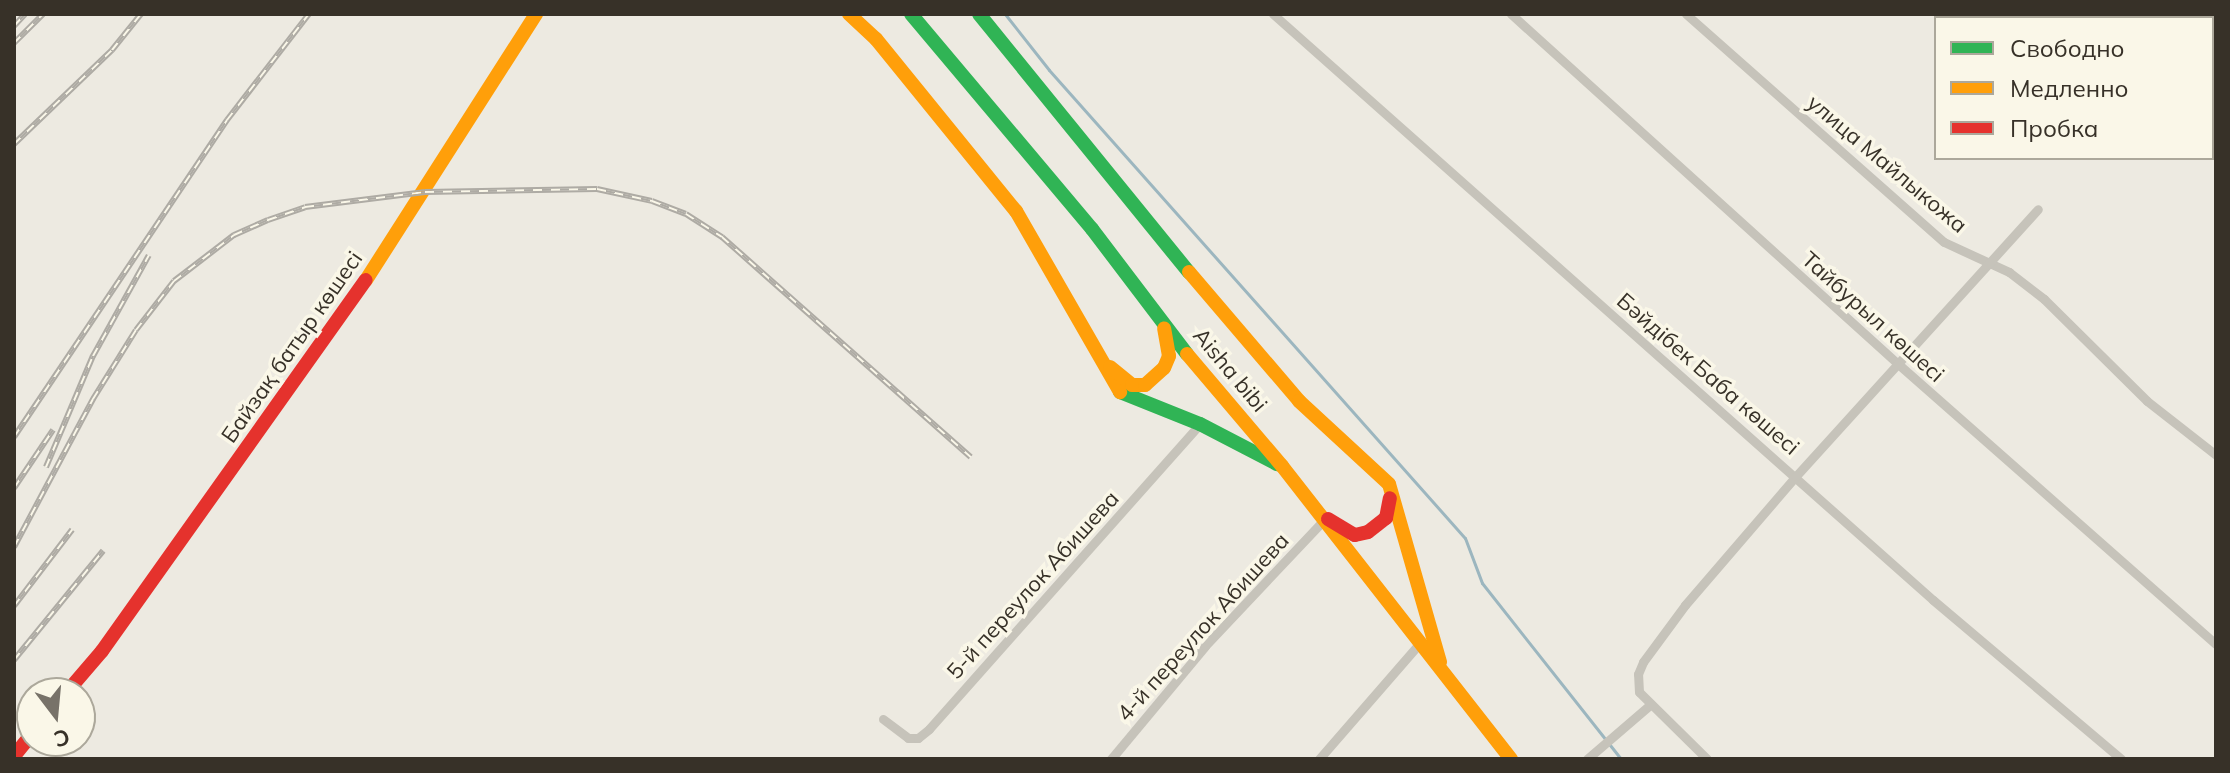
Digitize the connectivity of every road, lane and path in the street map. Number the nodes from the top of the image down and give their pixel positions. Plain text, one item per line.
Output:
1 (536, 14) edge
2 (849, 14) edge
3 (911, 14) edge
4 (979, 14) edge
5 (1273, 14) edge
6 (1511, 14) edge
7 (1686, 14) edge
8 (2038, 209) dead end
9 (1987, 264) junction
10 (1164, 327) junction
11 (1096, 353) junction
12 (1897, 363) junction
13 (1200, 424) junction
14 (2216, 455) edge
15 (1282, 466) junction
16 (1796, 476) junction
17 (1389, 484) junction
18 (1320, 516) junction
19 (1420, 643) junction
20 (2216, 644) edge
21 (1443, 670) junction
22 (80, 677) edge
23 (1651, 704) junction
24 (883, 719) dead end
25 (1590, 756) edge
26 (1111, 759) edge
27 (1319, 759) edge
28 (1511, 759) edge
29 (1707, 759) edge
30 (2121, 759) edge

1 - 22 main road, Байзақ батыр көшесі
2 - 11 main road
3 - 10 main road, Aisha bibi
4 - 17 main road
5 - 16 street, Бәйдібек Баба көшесі
6 - 12 street, Тайбурыл көшесі
7 - 9 street, улица Майлыкожа
8 - 9 street
9 - 12 street
9 - 14 street, улица Майлыкожа
10 - 11 main road
10 - 15 main road, Aisha bibi
11 - 13 main road
12 - 16 street
12 - 20 street, Тайбурыл көшесі
13 - 15 main road
13 - 24 street, 5-й переулок Абишева
15 - 18 main road, Aisha bibi
16 - 23 street
16 - 30 street, Бәйдібек Баба көшесі
17 - 18 main road
17 - 21 main road
18 - 19 main road, Aisha bibi
18 - 26 street, 4-й переулок Абишева
19 - 21 main road, Aisha bibi
19 - 27 street
21 - 28 main road, Aisha bibi
23 - 25 street
23 - 29 street

